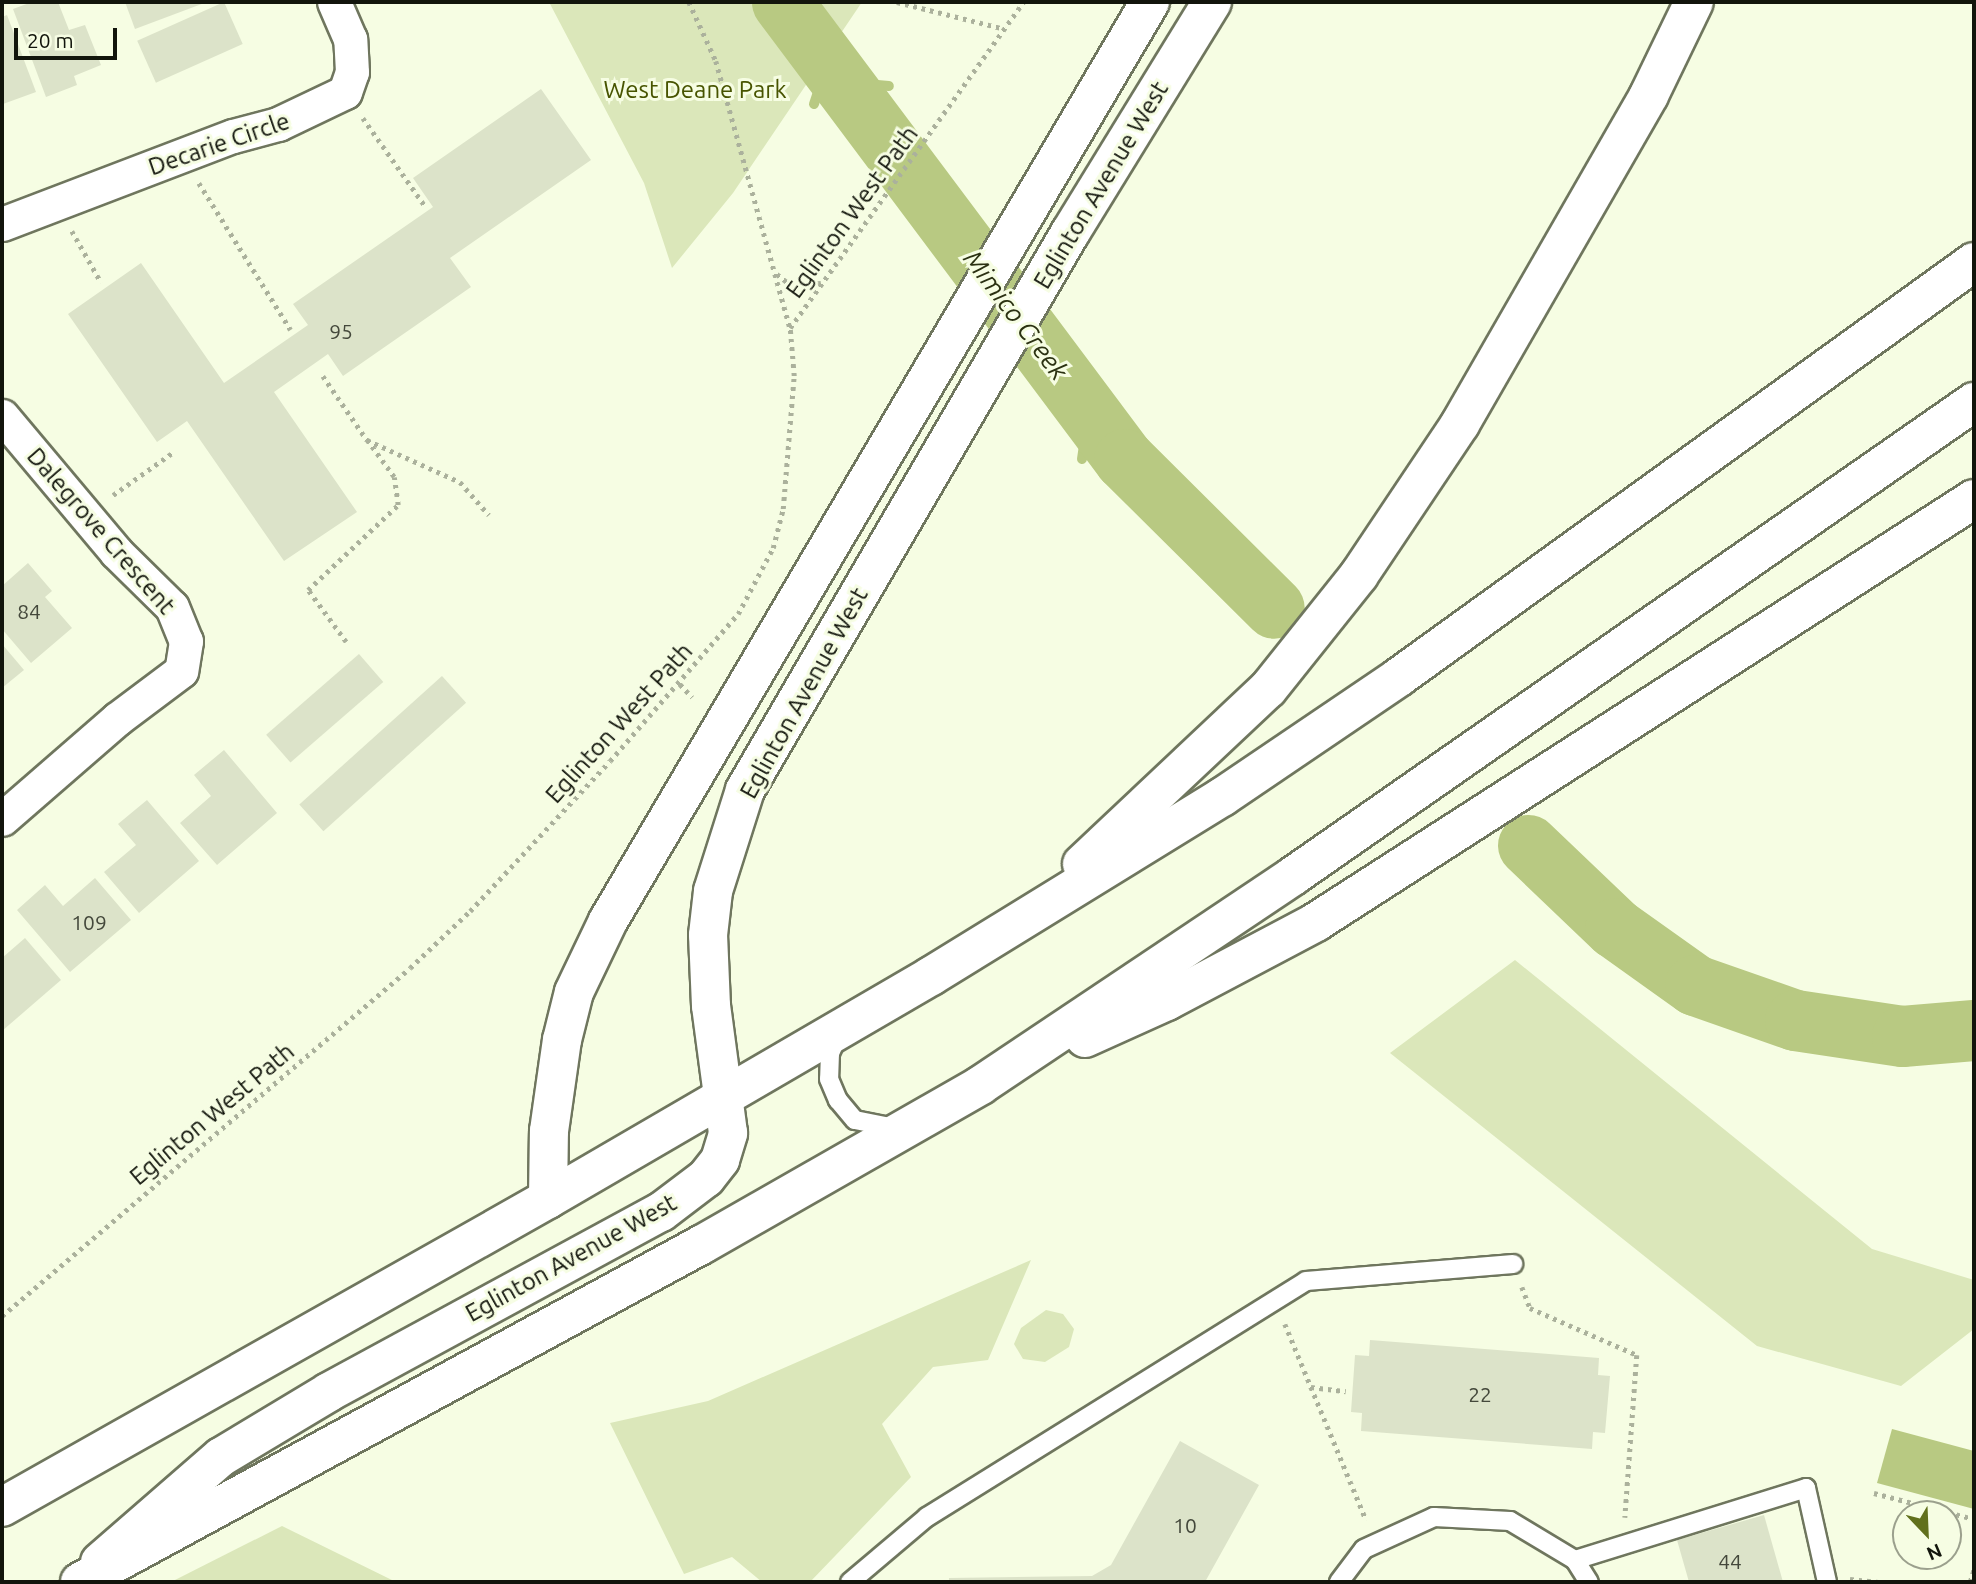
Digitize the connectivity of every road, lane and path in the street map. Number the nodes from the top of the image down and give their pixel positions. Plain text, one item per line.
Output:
1 (334, 2) edge
2 (689, 2) edge
3 (897, 2) edge
4 (1023, 2) edge
5 (1150, 2) edge
6 (1212, 2) edge
7 (1694, 2) edge
8 (1006, 29) junction
9 (345, 92) junction
10 (182, 156) junction
11 (57, 203) junction
12 (425, 206) dead end
13 (2, 224) edge
14 (1974, 261) edge
15 (775, 272) junction
16 (101, 282) dead end
17 (822, 282) junction
18 (790, 328) junction
19 (291, 330) dead end
20 (323, 376) dead end
21 (1974, 402) edge
22 (2, 416) edge
23 (367, 440) junction
24 (172, 453) dead end
25 (1974, 501) edge
26 (85, 515) junction
27 (489, 515) dead end
28 (346, 642) dead end
29 (680, 684) junction
30 (692, 696) dead end
31 (2, 819) edge
32 (990, 940) junction
33 (842, 1028) junction
34 (981, 1085) junction
35 (726, 1095) junction
36 (910, 1129) junction
37 (548, 1199) junction
38 (1513, 1264) joint
39 (1275, 1300) junction
40 (2, 1316) edge
41 (1311, 1387) junction
42 (1346, 1391) dead end
43 (1874, 1493) dead end
44 (2, 1507) edge
45 (1974, 1519) edge
46 (1376, 1544) junction
47 (1623, 1547) junction
48 (1575, 1560) junction
49 (1974, 1569) edge
50 (79, 1582) edge
51 (850, 1582) edge
52 (1339, 1582) edge
53 (1589, 1582) edge
54 (1827, 1582) edge
55 (1970, 1582) edge

1 - 9 street
2 - 15 path
3 - 8 path
4 - 8 path, Eglinton West Path
5 - 37 main road, Eglinton Avenue West
6 - 35 main road, Eglinton Avenue West
7 - 32 main road
8 - 17 path, Eglinton West Path
9 - 10 street, Decarie Circle
9 - 12 path
10 - 11 street, Decarie Circle
10 - 19 path
11 - 13 street, Decarie Circle
11 - 16 path
14 - 32 main road
15 - 17 path
15 - 18 path
17 - 18 path, Eglinton West Path
18 - 29 path, Eglinton West Path
20 - 23 path
21 - 34 main road
22 - 26 street, Dalegrove Crescent
23 - 27 path
23 - 28 path
24 - 26 path
25 - 34 main road
26 - 31 street, Dalegrove Crescent
29 - 30 path
29 - 40 path, Eglinton West Path
32 - 33 main road
33 - 35 main road
33 - 36 lane
34 - 36 main road
35 - 37 main road
35 - 50 main road, Eglinton Avenue West
36 - 50 main road
37 - 44 main road
38 - 39 lane
38 - 47 path
39 - 41 path
39 - 51 lane
41 - 42 path
41 - 46 path
43 - 45 path
46 - 48 lane
46 - 52 lane
47 - 48 lane
47 - 54 lane
48 - 53 lane
49 - 55 path

